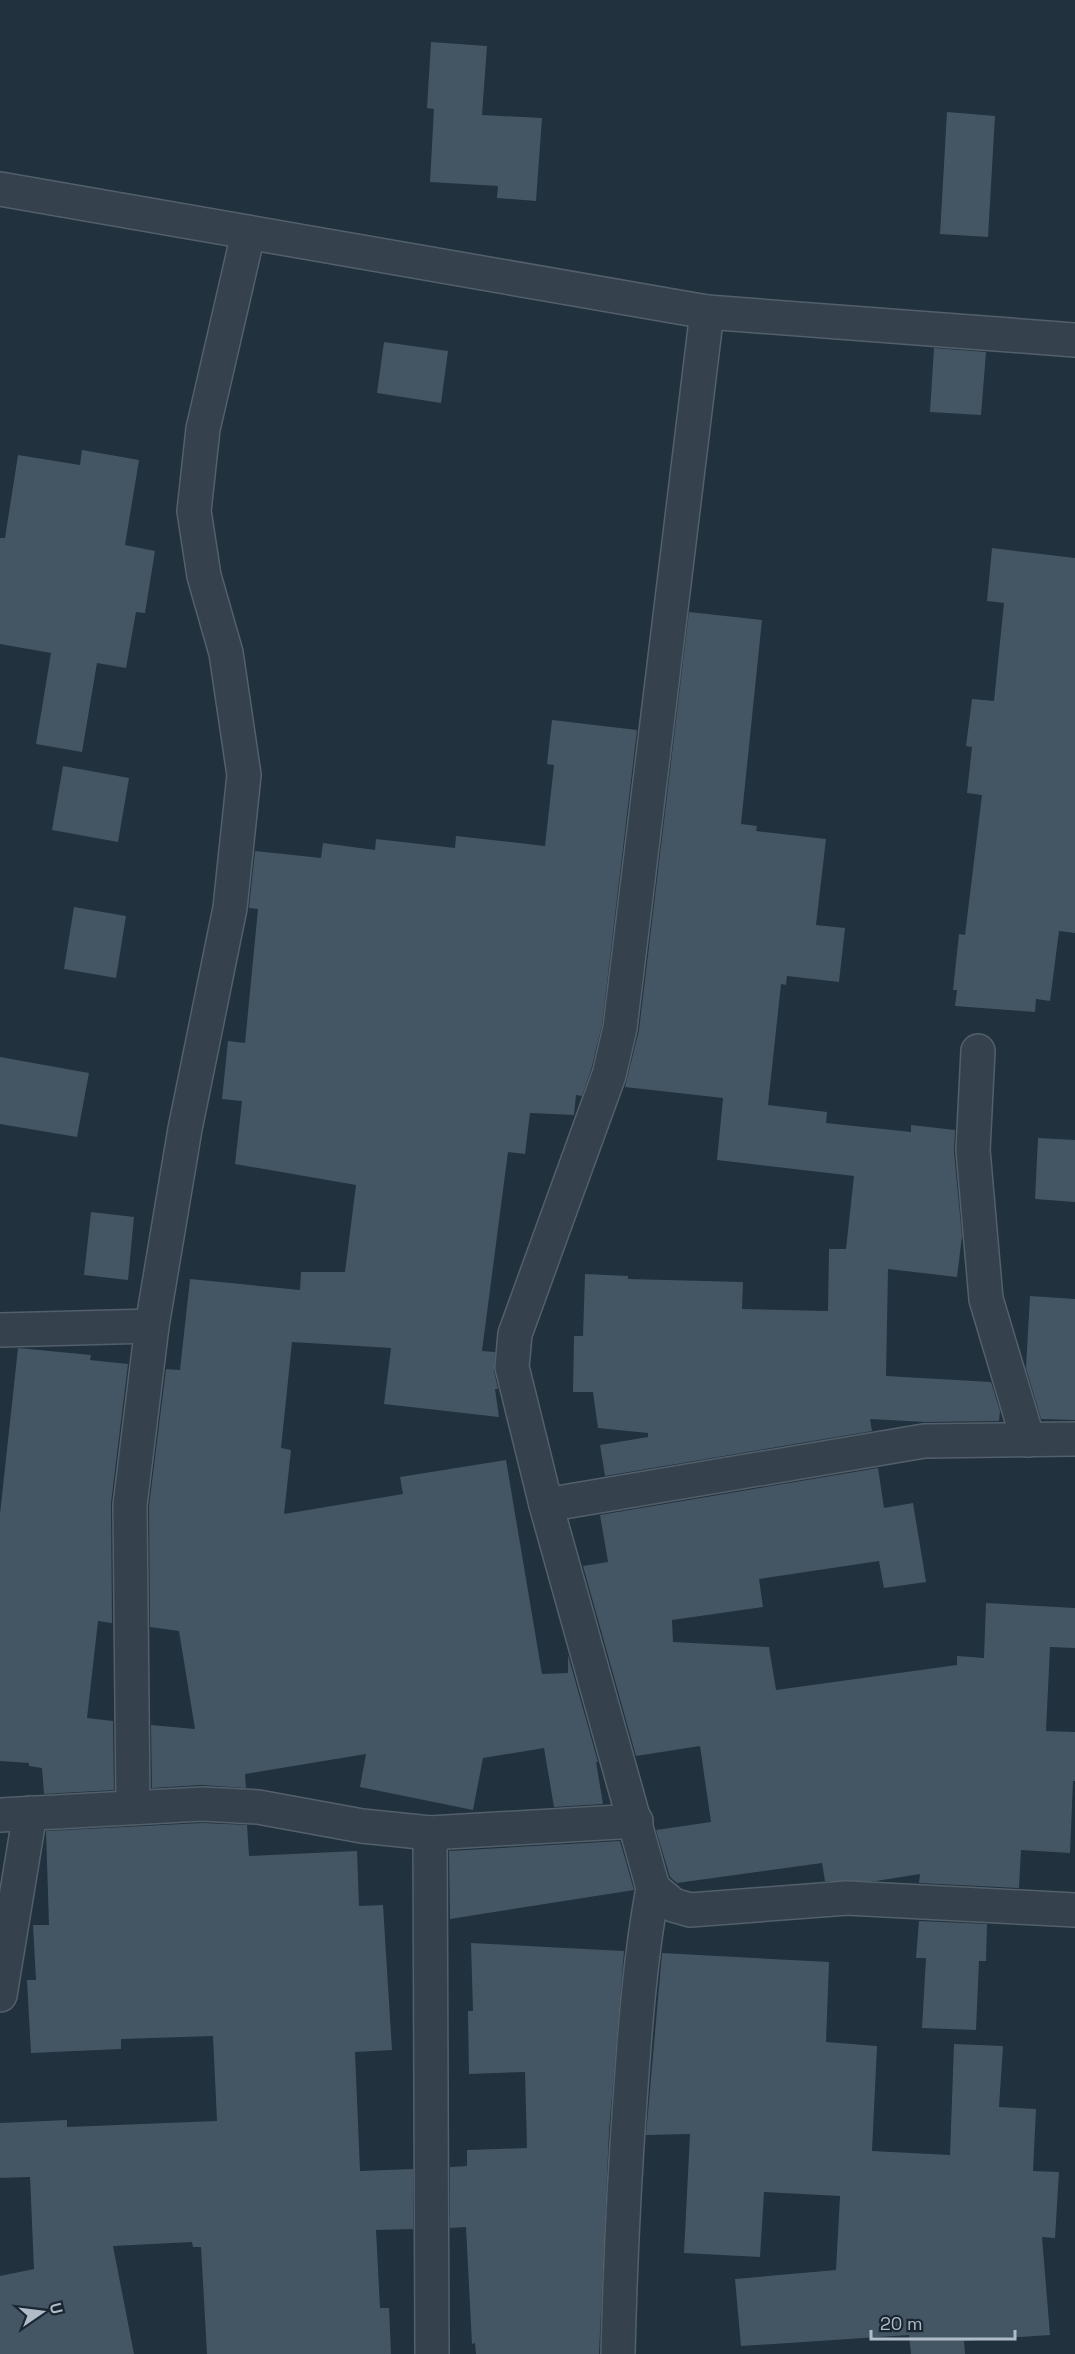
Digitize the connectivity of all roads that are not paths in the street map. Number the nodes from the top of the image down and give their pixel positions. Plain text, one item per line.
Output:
1 (0, 189) edge
2 (248, 234) junction
3 (707, 312) junction
4 (1075, 340) edge
5 (978, 1051) dead end
6 (153, 1326) junction
7 (0, 1329) edge
8 (1075, 1439) edge
9 (1028, 1440) junction
10 (546, 1505) junction
11 (133, 1806) junction
12 (15, 1814) edge
13 (636, 1821) junction
14 (430, 1833) junction
15 (653, 1888) junction
16 (1075, 1910) edge
17 (0, 1995) edge
18 (432, 2354) edge
19 (618, 2354) edge

1 - 2 street
2 - 3 street
2 - 6 street
3 - 4 street
3 - 10 street
5 - 9 street
6 - 7 street
6 - 11 street
8 - 9 street
9 - 10 street
10 - 13 street
11 - 12 street
11 - 14 street
12 - 17 street
13 - 14 street
13 - 15 street
14 - 18 street
15 - 16 street
15 - 19 street

